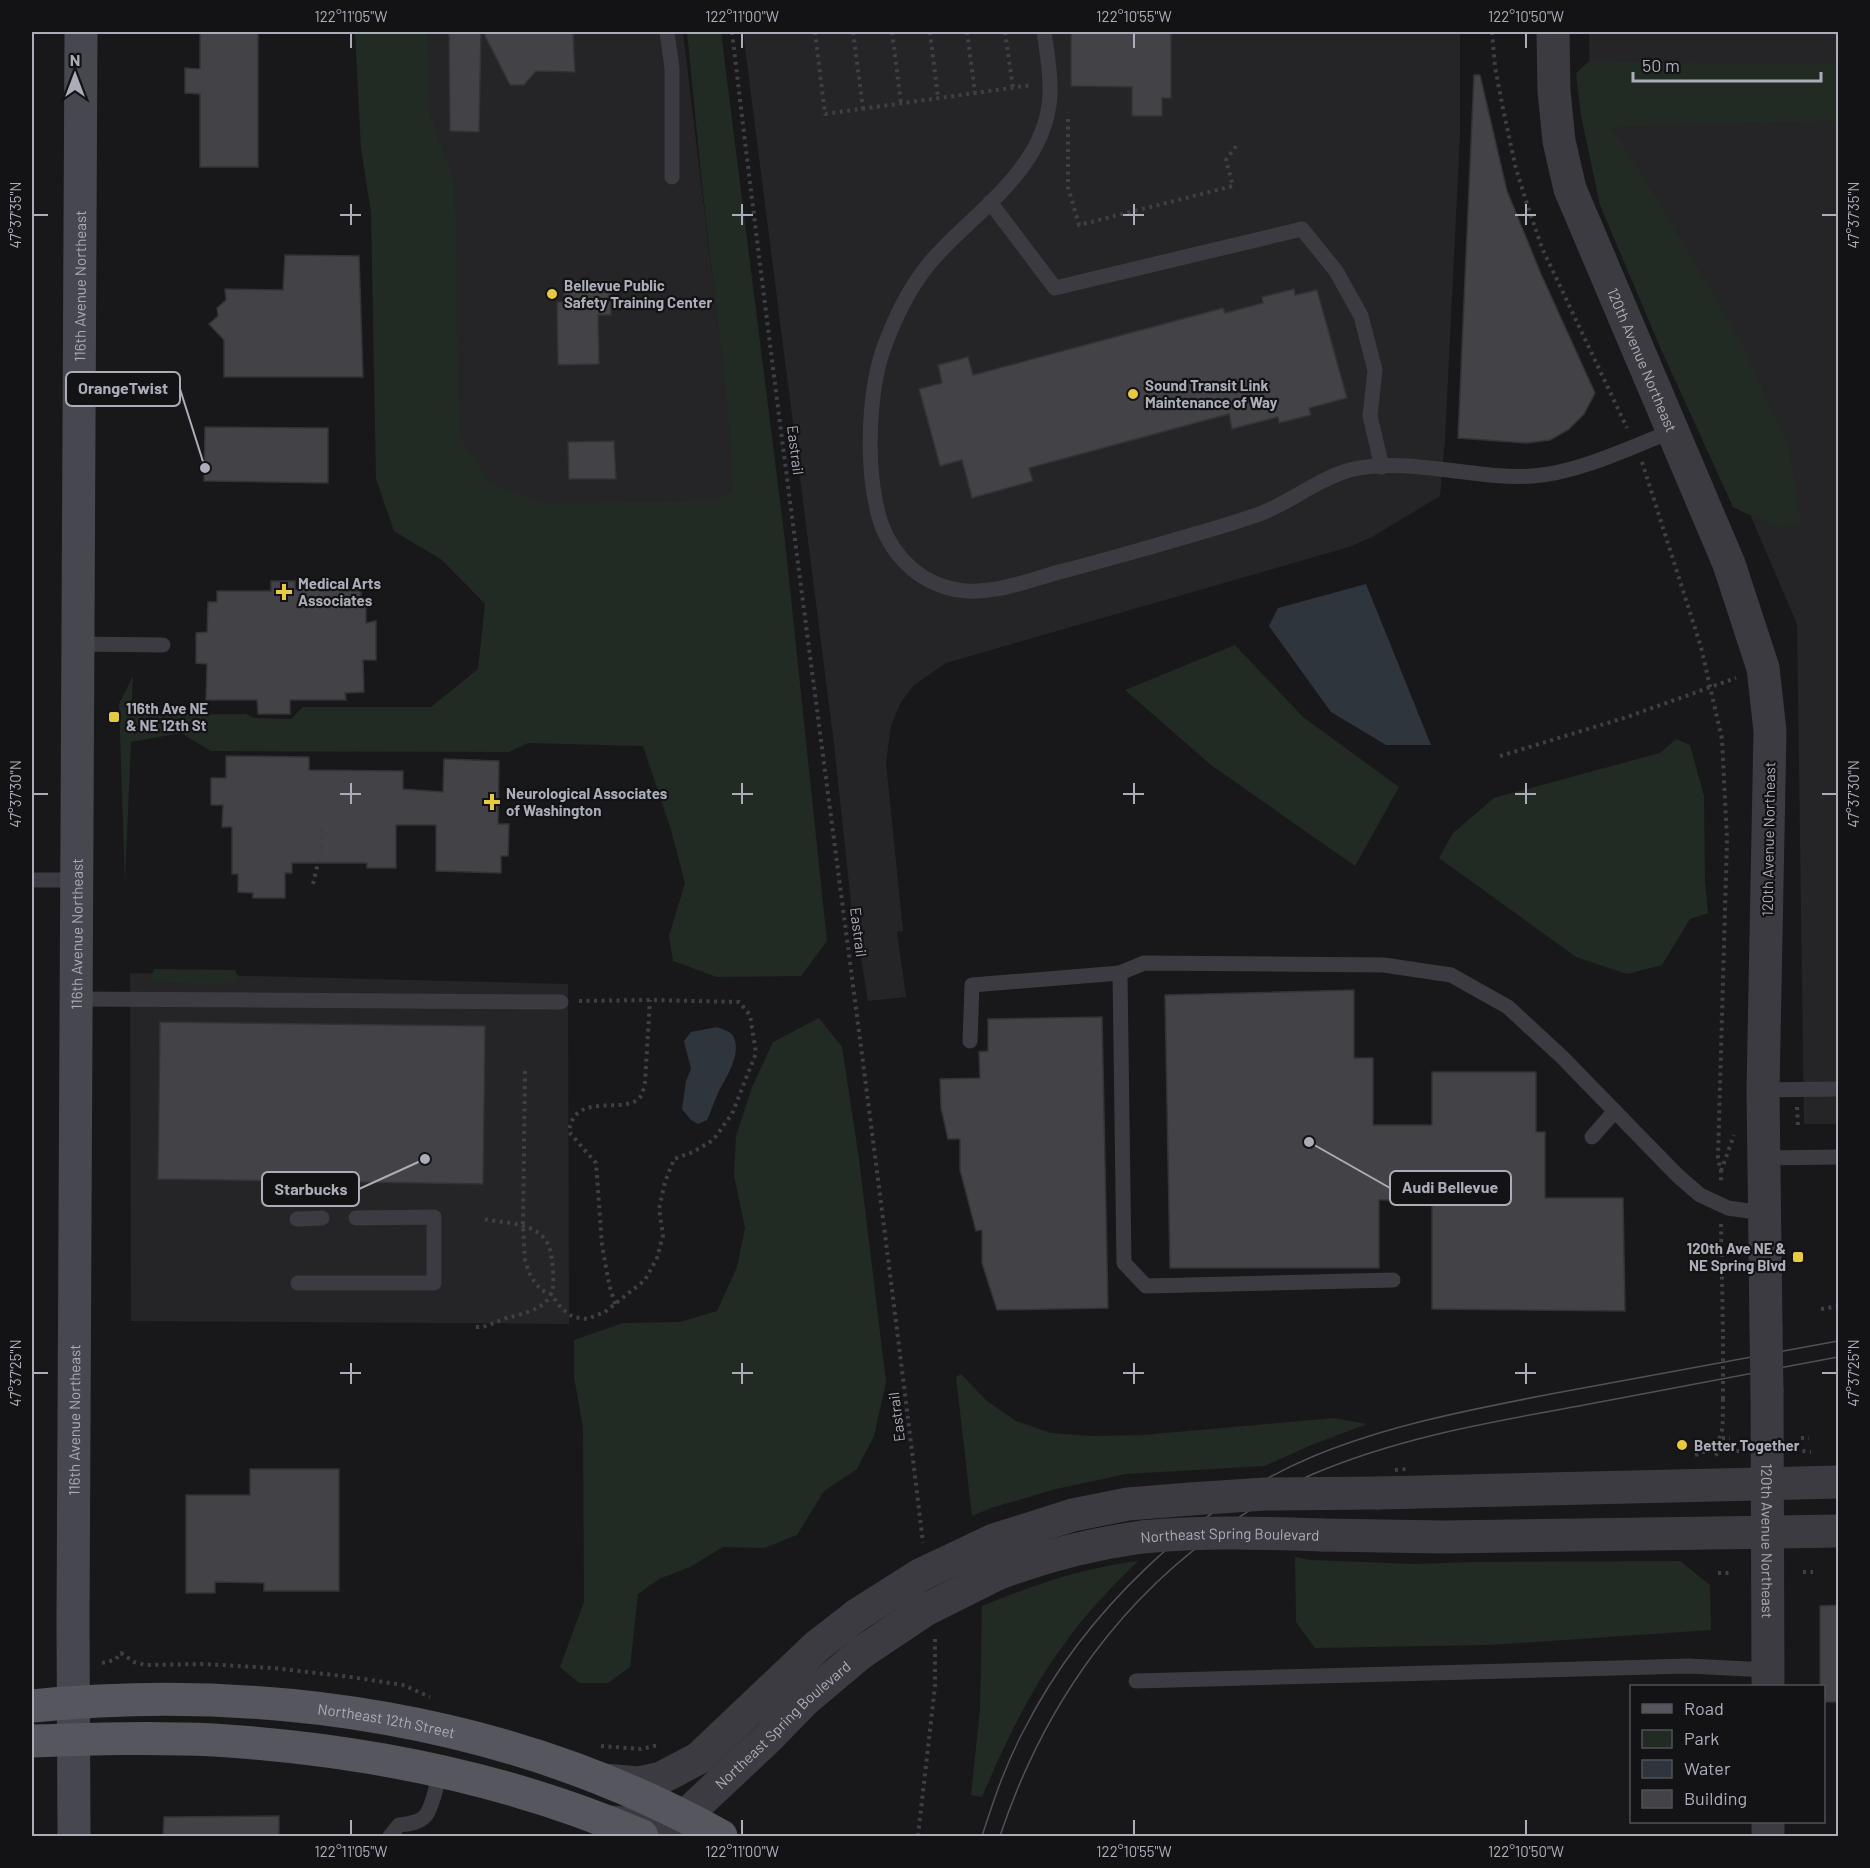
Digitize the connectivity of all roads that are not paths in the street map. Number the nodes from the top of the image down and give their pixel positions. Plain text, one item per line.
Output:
1 (81, 32) edge
2 (667, 32) edge
3 (1044, 32) edge
4 (1553, 32) edge
5 (672, 177) dead end
6 (990, 202) junction
7 (1673, 431) junction
8 (1382, 467) junction
9 (78, 645) junction
10 (163, 645) dead end
11 (32, 880) edge
12 (77, 880) junction
13 (1120, 973) junction
14 (76, 999) junction
15 (561, 1002) road end
16 (970, 1041) dead end
17 (1763, 1089) junction
18 (1839, 1089) edge
19 (1615, 1111) junction
20 (1592, 1137) dead end
21 (1839, 1157) edge
22 (1763, 1158) junction
23 (1763, 1213) junction
24 (322, 1218) dead end
25 (356, 1218) dead end
26 (297, 1219) dead end
27 (1393, 1280) dead end
28 (298, 1283) dead end
29 (1839, 1482) edge
30 (1767, 1484) junction
31 (1839, 1531) edge
32 (1767, 1532) junction
33 (1768, 1678) edge
34 (1136, 1680) dead end
35 (74, 1702) junction
36 (32, 1706) edge
37 (74, 1739) junction
38 (32, 1741) edge
39 (440, 1772) junction
40 (604, 1780) junction
41 (685, 1816) junction
42 (608, 1822) junction
43 (74, 1836) edge
44 (390, 1836) edge
45 (642, 1836) edge
46 (721, 1836) edge

1 - 9 main road, 116th Avenue Northeast
2 - 5 lane
3 - 6 lane
4 - 7 street, 120th Avenue Northeast
6 - 8 lane
6 - 8 lane
7 - 8 lane
7 - 17 street, 120th Avenue Northeast
9 - 10 lane
9 - 12 main road, 116th Avenue Northeast
11 - 12 lane
12 - 14 main road, 116th Avenue Northeast
13 - 16 lane
13 - 19 lane
13 - 27 lane
14 - 15 lane
14 - 35 main road, 116th Avenue Northeast
17 - 18 lane
17 - 22 street, 120th Avenue Northeast
19 - 20 lane
19 - 23 lane
21 - 22 lane
22 - 23 street, 120th Avenue Northeast
23 - 30 street, 120th Avenue Northeast, bridge
24 - 26 lane
25 - 28 lane
29 - 30 street
30 - 32 street, 120th Avenue Northeast
30 - 40 street, bridge
31 - 32 street, Northeast Spring Boulevard
32 - 33 street, 120th Avenue Northeast
32 - 41 street, Northeast Spring Boulevard, bridge
33 - 34 lane
35 - 36 main road, Northeast 12th Street
35 - 37 main road, 116th Avenue Northeast
35 - 40 main road, Northeast 12th Street
37 - 38 main road
37 - 39 main road
37 - 43 main road, 116th Avenue Northeast
39 - 42 main road
39 - 44 lane
40 - 41 main road, Northeast 12th Street
41 - 42 street, Northeast Spring Boulevard
41 - 46 main road, Northeast 12th Street
42 - 45 main road

